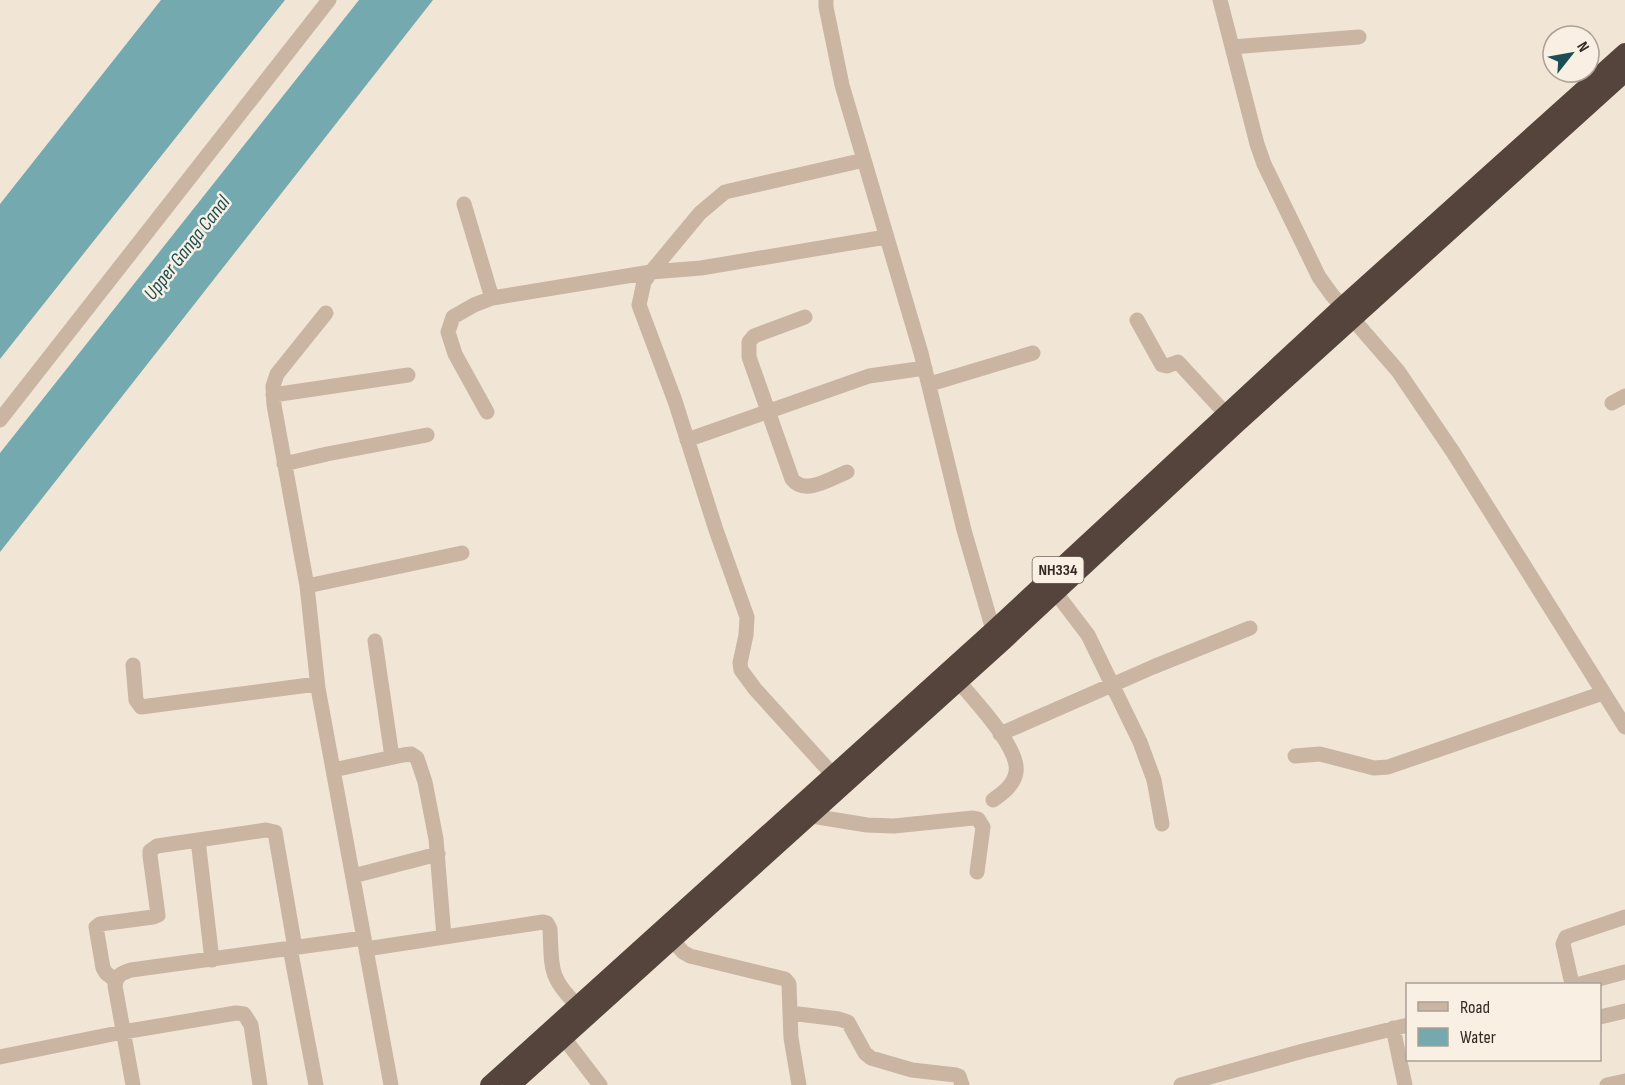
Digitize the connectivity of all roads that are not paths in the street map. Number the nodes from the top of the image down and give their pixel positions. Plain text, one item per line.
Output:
1 (329, 0) edge
2 (826, 0) edge
3 (1220, 0) edge
4 (1359, 37) dead end
5 (1232, 47) junction
6 (1625, 52) edge
7 (1625, 73) edge
8 (864, 160) junction
9 (464, 204) dead end
10 (886, 237) junction
11 (651, 272) junction
12 (492, 298) junction
13 (1347, 312) junction
14 (326, 313) dead end
15 (805, 317) dead end
16 (1137, 320) dead end
17 (1033, 353) dead end
18 (925, 368) junction
19 (408, 375) dead end
20 (930, 384) junction
21 (273, 395) junction
22 (768, 411) junction
23 (487, 412) dead end
24 (1225, 413) junction
25 (0, 420) edge
26 (427, 435) dead end
27 (687, 440) junction
28 (284, 464) junction
29 (847, 472) dead end
30 (462, 554) dead end
31 (307, 586) junction
32 (1056, 592) junction
33 (1250, 628) dead end
34 (993, 630) junction
35 (375, 641) dead end
36 (133, 665) dead end
37 (960, 682) junction
38 (318, 684) junction
39 (1113, 685) junction
40 (1603, 693) junction
41 (1625, 727) edge
42 (1000, 734) junction
43 (1295, 756) dead end
44 (392, 757) junction
45 (333, 770) junction
46 (833, 775) junction
47 (993, 800) dead end
48 (812, 816) junction
49 (1162, 824) dead end
50 (198, 840) junction
51 (438, 854) junction
52 (977, 872) dead end
53 (353, 876) junction
54 (1625, 917) edge
55 (444, 937) junction
56 (674, 941) junction
57 (365, 944) junction
58 (293, 948) junction
59 (212, 960) junction
60 (1625, 972) edge
61 (116, 980) junction
62 (1572, 983) edge
63 (1584, 983) edge
64 (577, 1005) junction
65 (1625, 1011) edge
66 (790, 1013) junction
67 (1601, 1017) edge
68 (1400, 1026) edge
69 (123, 1032) junction
70 (564, 1038) junction
71 (0, 1057) edge
72 (1625, 1081) edge
73 (133, 1085) edge
74 (260, 1085) edge
75 (316, 1085) edge
76 (391, 1085) edge
77 (489, 1085) edge
78 (512, 1085) edge
79 (600, 1085) edge
80 (799, 1085) edge
81 (962, 1085) edge
82 (1181, 1085) edge
83 (1405, 1085) edge
84 (1607, 1085) edge

1 - 25 street
2 - 8 street
3 - 5 street
4 - 5 street
5 - 13 street
6 - 13 highway, NH334
7 - 13 highway, NH334
8 - 10 street
8 - 11 street
9 - 12 street
10 - 11 street
10 - 18 street
11 - 12 street
11 - 27 street
12 - 23 street
13 - 24 highway, NH334
13 - 32 highway, NH334
13 - 40 street
14 - 21 street
15 - 22 street
16 - 24 street
17 - 20 street
18 - 20 street
18 - 22 street
19 - 21 street
20 - 34 street
21 - 28 street
22 - 27 street
22 - 29 street
24 - 34 highway, NH334
26 - 28 street
27 - 46 street
28 - 31 street
30 - 31 street
31 - 38 street
32 - 37 highway, NH334
32 - 39 street
33 - 39 street
34 - 46 highway, NH334
35 - 44 street
36 - 38 street
37 - 42 street
37 - 48 highway, NH334
38 - 45 street
39 - 42 street
39 - 49 street
40 - 41 street
40 - 43 street
42 - 47 street
44 - 45 street
44 - 51 street
45 - 53 street
46 - 64 highway, NH334
48 - 52 street
48 - 56 highway, NH334
50 - 58 street
50 - 59 street
50 - 61 street
51 - 53 street
51 - 55 street
53 - 57 street
54 - 62 street
55 - 57 street
55 - 64 street
56 - 66 street
56 - 70 highway, NH334
57 - 58 street
57 - 76 street
58 - 59 street
58 - 75 street
59 - 61 street
60 - 63 street
61 - 69 street
64 - 77 highway, NH334
65 - 67 street
66 - 80 street
66 - 81 street
68 - 82 street
68 - 83 street
69 - 71 street
69 - 73 street
69 - 74 street
70 - 78 highway, NH334
70 - 79 street
72 - 84 street

